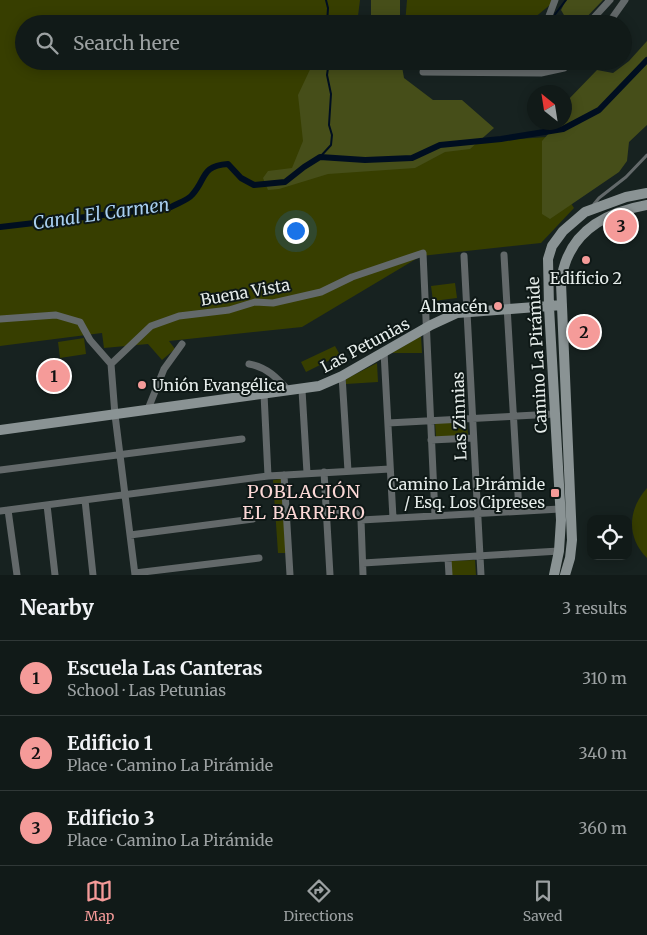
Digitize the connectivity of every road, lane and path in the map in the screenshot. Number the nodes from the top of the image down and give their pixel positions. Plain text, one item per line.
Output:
1 (555, 0) edge
2 (610, 0) edge
3 (625, 0) edge
4 (549, 15) edge
5 (596, 15) edge
6 (614, 15) edge
7 (552, 70) edge
8 (423, 72) dead end
9 (647, 155) edge
10 (647, 193) edge
11 (647, 205) edge
12 (590, 209) junction
13 (563, 231) junction
14 (576, 241) junction
15 (464, 256) dead end
16 (504, 256) dead end
17 (562, 305) junction
18 (549, 307) junction
19 (507, 309) junction
20 (467, 312) junction
21 (0, 319) edge
22 (425, 330) junction
23 (182, 344) dead end
24 (384, 352) junction
25 (111, 364) junction
26 (249, 364) dead end
27 (342, 376) junction
28 (302, 390) junction
29 (289, 391) junction
30 (264, 394) junction
31 (148, 410) junction
32 (115, 414) junction
33 (554, 414) junction
34 (514, 417) junction
35 (473, 419) junction
36 (430, 421) junction
37 (388, 423) junction
38 (0, 430) edge
39 (473, 438) junction
40 (242, 439) dead end
41 (431, 440) junction
42 (120, 455) junction
43 (390, 469) junction
44 (0, 470) edge
45 (348, 471) junction
46 (324, 472) junction
47 (306, 473) junction
48 (284, 475) junction
49 (268, 476) junction
50 (125, 495) junction
51 (85, 500) junction
52 (47, 505) junction
53 (560, 509) junction
54 (4, 511) edge
55 (519, 511) junction
56 (478, 513) junction
57 (327, 514) junction
58 (435, 516) junction
59 (393, 518) junction
60 (252, 519) dead end
61 (361, 520) junction
62 (130, 535) junction
63 (559, 551) junction
64 (480, 556) junction
65 (259, 558) dead end
66 (448, 558) junction
67 (363, 563) junction
68 (135, 574) edge
69 (17, 575) edge
70 (55, 575) edge
71 (93, 575) edge
72 (290, 575) edge
73 (330, 575) edge
74 (363, 575) edge
75 (450, 575) edge
76 (481, 575) edge
77 (554, 575) edge
78 (565, 575) edge

1 - 4 street
2 - 5 street
3 - 6 street
7 - 8 street
9 - 12 lane
10 - 12 street, Camino La Pirámide
11 - 14 street, Camino La Pirámide
12 - 13 street, Camino La Pirámide
13 - 14 street
13 - 18 street, Camino La Pirámide
14 - 17 street, Camino La Pirámide
15 - 20 street, Las Zinnias
16 - 19 street
17 - 18 street, Las Petunias
17 - 78 street, Camino La Pirámide
18 - 19 street, Las Petunias
18 - 33 street, Camino La Pirámide
19 - 20 street, Las Petunias
19 - 34 street
20 - 22 street, Las Petunias
20 - 35 street, Las Zinnias
21 - 25 street
22 - 24 street, Las Petunias
22 - 25 street, Buena Vista
22 - 36 street
23 - 31 street
24 - 27 street, Las Petunias
24 - 37 street
25 - 32 street
26 - 29 street
27 - 28 street, Las Petunias
27 - 45 street
28 - 29 street, Las Petunias
28 - 47 street
29 - 30 street, Las Petunias
30 - 31 street, Las Petunias
30 - 49 street
31 - 32 street, Las Petunias
32 - 38 street, Las Petunias
32 - 42 street
33 - 34 street
33 - 53 street, Camino La Pirámide
34 - 35 street
34 - 55 street
35 - 36 street
35 - 39 street, Las Zinnias
36 - 37 street
36 - 41 street
37 - 43 street
39 - 41 street
39 - 56 street, Las Zinnias
40 - 42 street
41 - 58 street
42 - 44 street
42 - 50 street
43 - 45 street
43 - 59 street
45 - 46 street
46 - 47 street
46 - 57 street
47 - 48 street
48 - 49 street
48 - 72 street
49 - 50 street
50 - 51 street
50 - 62 street
51 - 52 street
51 - 71 street
52 - 54 street
52 - 70 street
53 - 55 street
53 - 63 street, Camino La Pirámide
54 - 69 street
55 - 56 street
56 - 58 street
56 - 64 street, Las Zinnias
57 - 61 street
57 - 73 street
58 - 59 street
59 - 61 street
60 - 62 street
61 - 67 street
62 - 68 street
63 - 64 street
63 - 77 street, Camino La Pirámide
64 - 66 street
64 - 76 street, Las Zinnias
65 - 68 street
66 - 67 street
66 - 75 street
67 - 74 street

